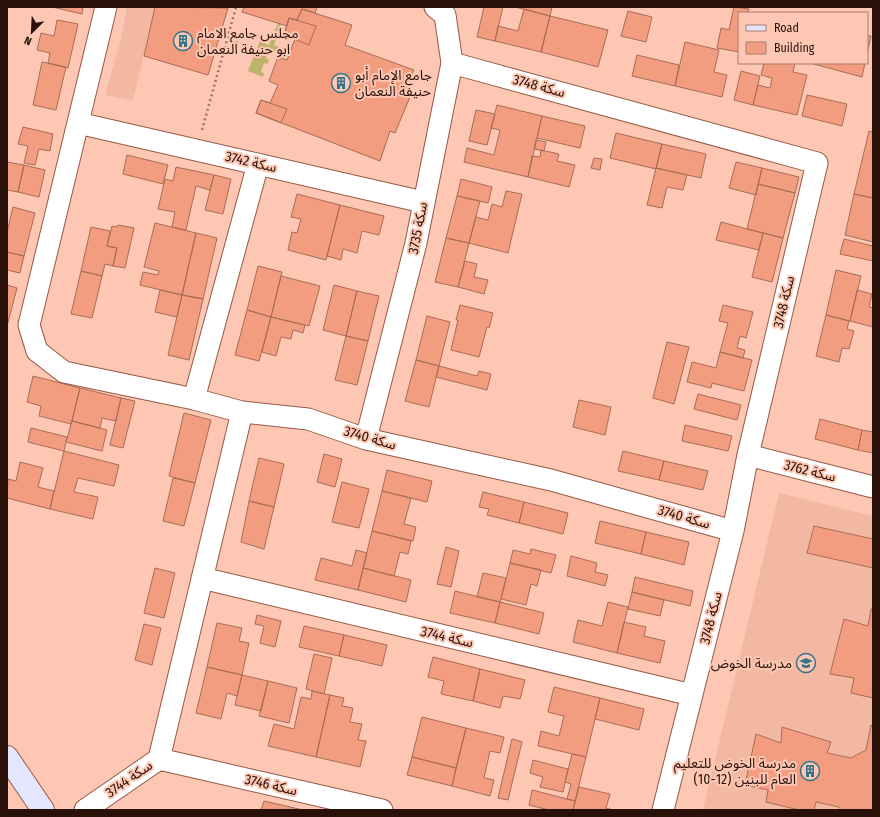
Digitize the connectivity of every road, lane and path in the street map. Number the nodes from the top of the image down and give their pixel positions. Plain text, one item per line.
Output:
1 (106, 7) edge
2 (236, 7) edge
3 (440, 11) edge
4 (452, 63) junction
5 (78, 123) junction
6 (197, 150) junction
7 (258, 164) junction
8 (423, 202) junction
9 (194, 399) junction
10 (242, 412) junction
11 (366, 439) junction
12 (748, 455) junction
13 (873, 487) edge
14 (733, 531) junction
15 (202, 578) junction
16 (692, 695) junction
17 (7, 757) edge
18 (159, 759) junction
19 (43, 810) edge
20 (85, 810) edge
21 (382, 810) edge
22 (663, 810) edge

1 - 5 street
2 - 6 path
3 - 4 street, سكة 3735
4 - 8 street, سكة 3735
4 - 12 street, سكة 3748
5 - 6 street, سكة 3742
5 - 9 street, سكة 3740
6 - 7 street, سكة 3742
7 - 8 street, سكة 3742
7 - 9 street
8 - 11 street, سكة 3735
9 - 10 street, سكة 3740
10 - 11 street, سكة 3740
10 - 15 street, سكة 3744
11 - 14 street, سكة 3740
12 - 13 street, سكة 3762
12 - 14 street, سكة 3748
14 - 16 street, سكة 3748
15 - 16 street, سكة 3744
15 - 18 street, سكة 3744
16 - 22 street, سكة 3748
17 - 19 street
18 - 20 street, سكة 3744
18 - 21 street, سكة 3746

